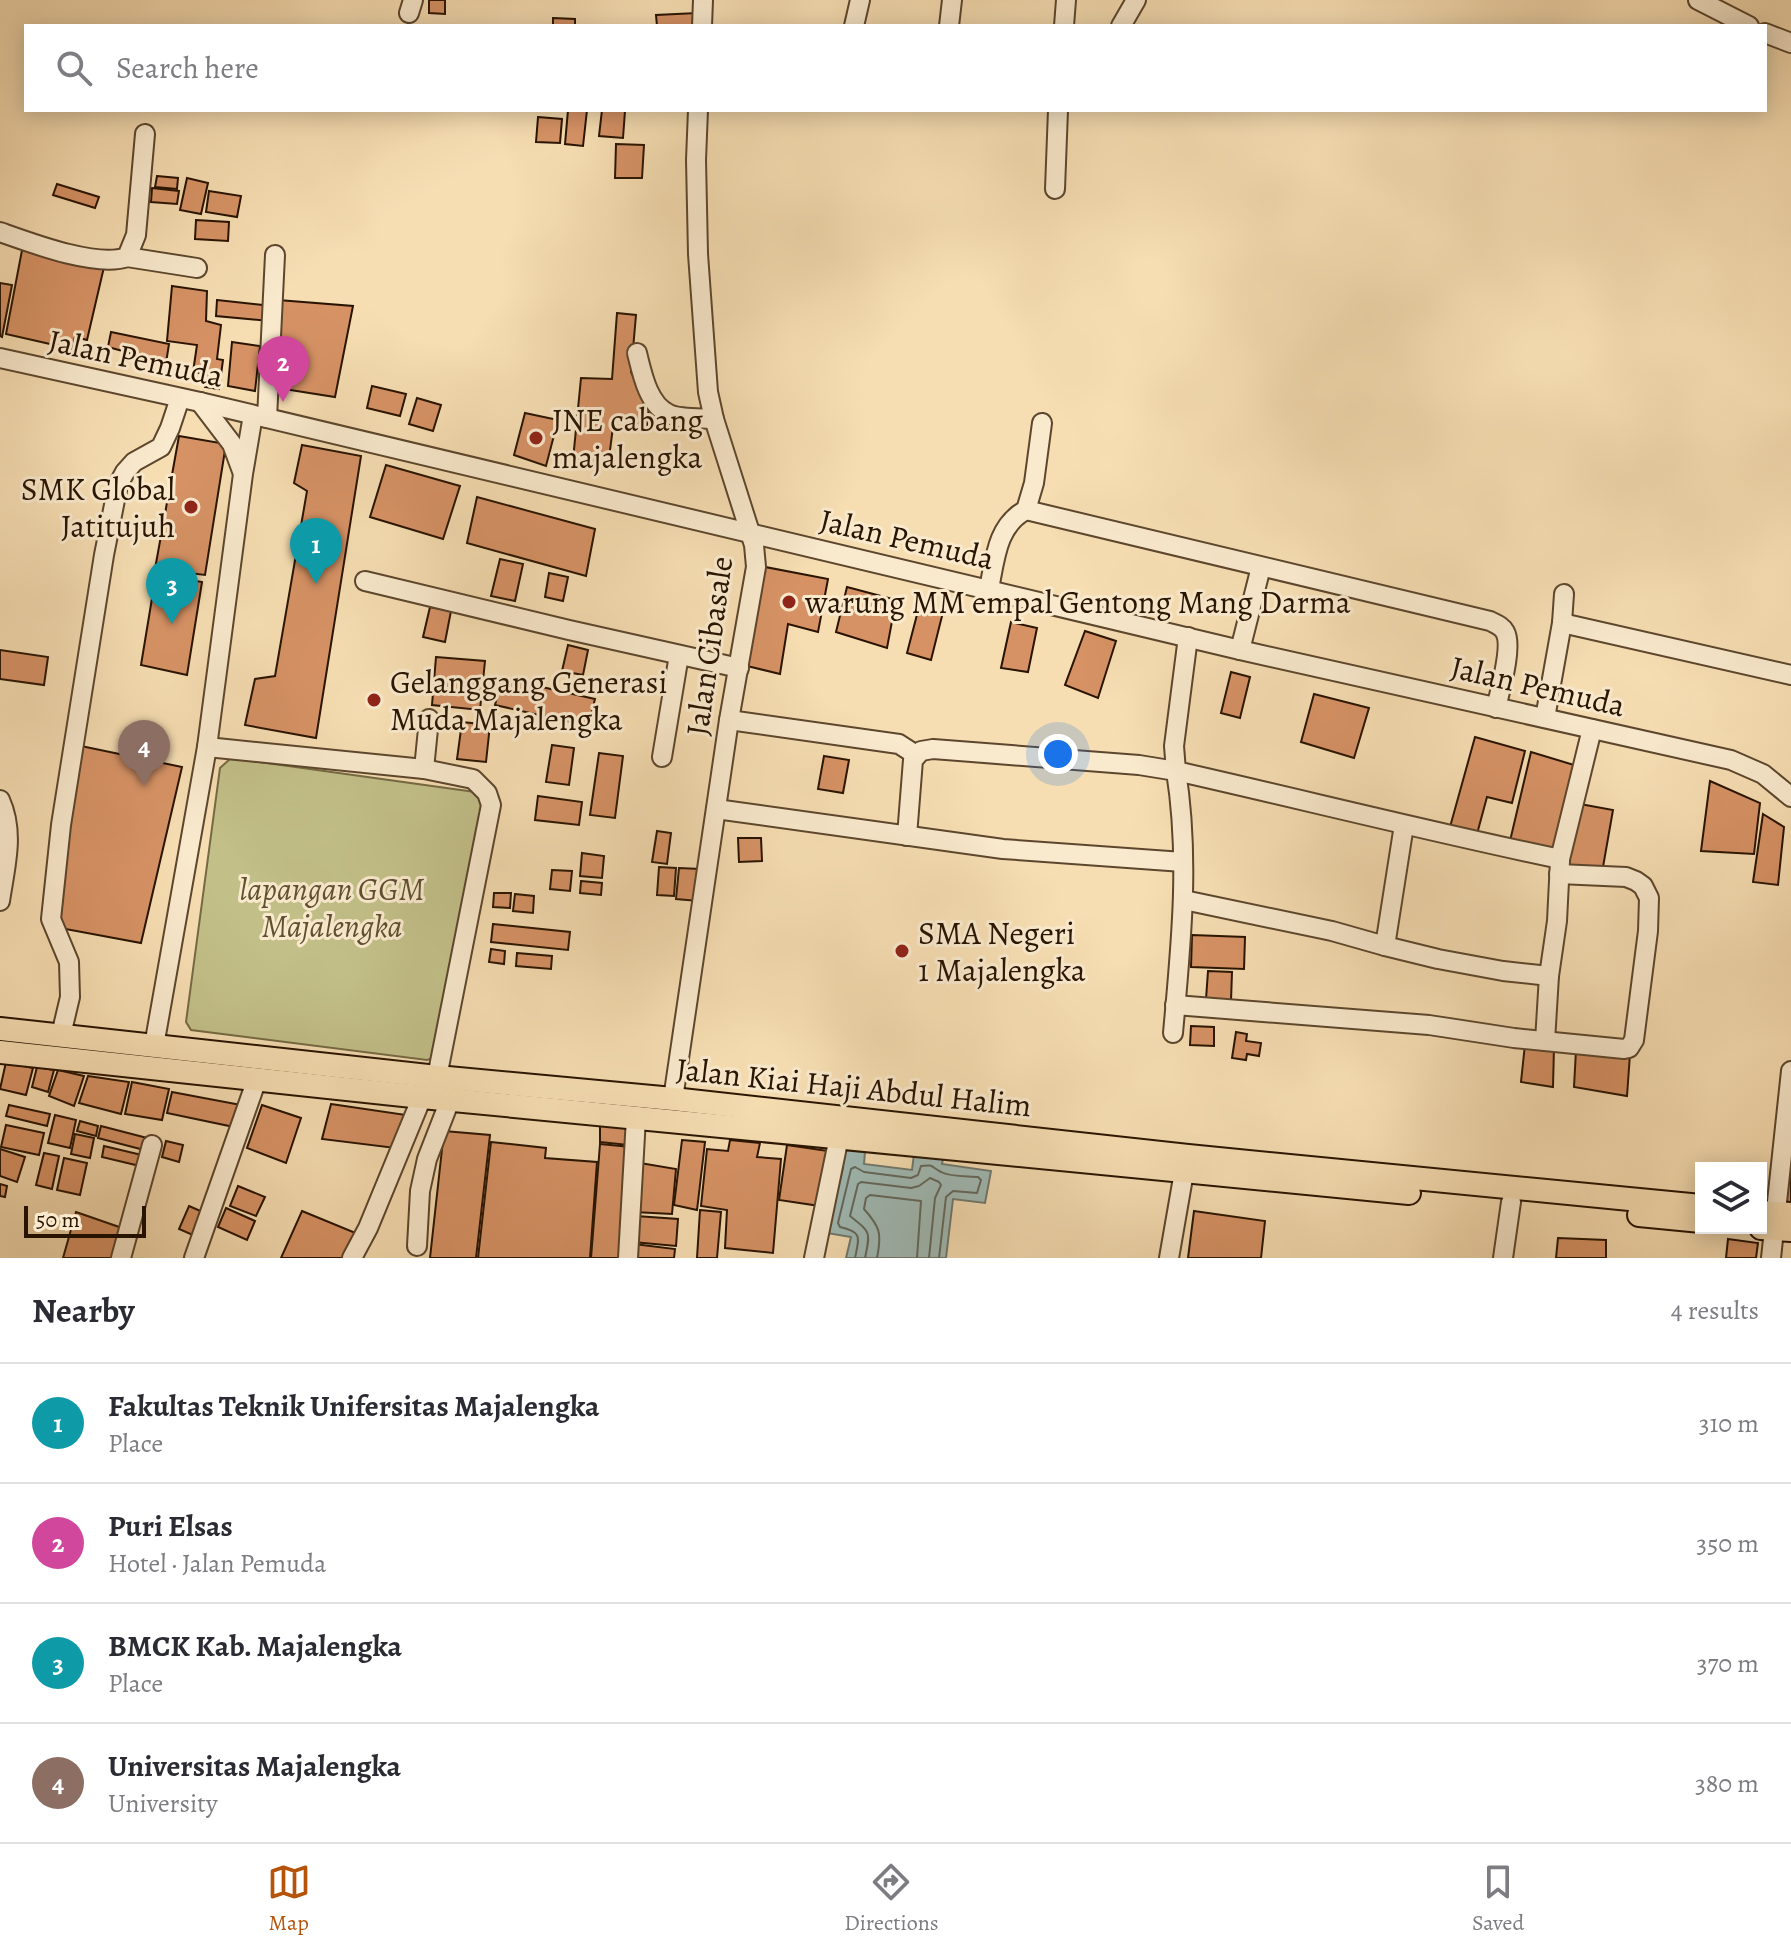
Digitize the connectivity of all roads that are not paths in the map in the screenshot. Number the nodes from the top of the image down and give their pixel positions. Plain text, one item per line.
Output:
1 (703, 0) edge
2 (860, 0) edge
3 (952, 0) edge
4 (1066, 0) edge
5 (1136, 0) edge
6 (1698, 0) edge
7 (702, 24) edge
8 (854, 24) edge
9 (949, 24) edge
10 (1064, 24) edge
11 (1122, 24) edge
12 (1745, 24) edge
13 (1767, 34) edge
14 (1791, 43) edge
15 (698, 112) edge
16 (1058, 112) edge
17 (145, 134) dead end
18 (1055, 189) dead end
19 (0, 232) edge
20 (275, 255) dead end
21 (127, 257) junction
22 (197, 268) dead end
23 (637, 353) dead end
24 (0, 358) edge
25 (180, 398) junction
26 (200, 402) junction
27 (260, 416) junction
28 (714, 419) junction
29 (1042, 423) dead end
30 (243, 474) junction
31 (1026, 510) junction
32 (748, 532) junction
33 (1261, 567) junction
34 (365, 581) dead end
35 (989, 589) junction
36 (1564, 594) dead end
37 (1562, 623) junction
38 (1188, 637) junction
39 (1240, 650) junction
40 (679, 655) junction
41 (739, 668) junction
42 (1791, 675) edge
43 (1496, 708) junction
44 (1545, 718) junction
45 (429, 719) dead end
46 (729, 720) junction
47 (1592, 729) junction
48 (207, 747) junction
49 (916, 755) junction
50 (662, 757) dead end
51 (424, 769) junction
52 (1176, 771) junction
53 (1791, 797) edge
54 (0, 800) edge
55 (716, 809) junction
56 (1404, 825) junction
57 (907, 836) junction
58 (1183, 862) junction
59 (1560, 866) junction
60 (1184, 900) junction
61 (0, 901) edge
62 (1385, 946) junction
63 (1549, 976) junction
64 (1175, 1005) junction
65 (0, 1029) edge
66 (1173, 1033) dead end
67 (61, 1035) junction
68 (1545, 1041) junction
69 (154, 1046) junction
70 (0, 1052) edge
71 (1791, 1071) edge
72 (437, 1077) junction
73 (257, 1079) junction
74 (422, 1097) junction
75 (673, 1099) junction
76 (450, 1100) junction
77 (636, 1118) junction
78 (839, 1137) junction
79 (152, 1145) dead end
80 (1184, 1172) junction
81 (1511, 1202) junction
82 (1695, 1205) edge
83 (1695, 1220) edge
84 (1776, 1221) edge
85 (417, 1246) dead end
86 (352, 1257) edge
87 (121, 1258) edge
88 (194, 1258) edge
89 (628, 1258) edge
90 (814, 1258) edge
91 (1169, 1258) edge
92 (1503, 1258) edge
93 (1771, 1258) edge

1 - 7 street
2 - 8 street
3 - 9 street
4 - 10 street
5 - 11 street
6 - 12 street
13 - 14 street
15 - 28 street, Jalan Cibasale
16 - 18 street
17 - 21 street
19 - 21 street
20 - 27 street
21 - 22 street
23 - 28 street
24 - 25 street, Jalan Pemuda
25 - 26 street, Jalan Pemuda
25 - 67 street
26 - 27 street, Jalan Pemuda
26 - 30 street
27 - 30 street
27 - 32 street, Jalan Pemuda
28 - 32 street, Jalan Cibasale
29 - 31 street
30 - 48 street
31 - 33 street
31 - 35 street
32 - 35 street, Jalan Pemuda
32 - 41 street, Jalan Cibasale
33 - 39 street
33 - 43 street
34 - 40 street
35 - 38 street, Jalan Pemuda
36 - 37 street
37 - 42 street
37 - 44 street
38 - 39 street, Jalan Pemuda
38 - 52 street
39 - 43 street, Jalan Pemuda
40 - 41 street
40 - 50 street
41 - 46 street, Jalan Cibasale
43 - 44 street, Jalan Pemuda
44 - 47 street, Jalan Pemuda
45 - 51 street
46 - 49 street
46 - 55 street, Jalan Cibasale
47 - 53 street, Jalan Pemuda
47 - 59 street
48 - 51 street
48 - 69 street
49 - 52 street
49 - 57 street
51 - 72 street
52 - 56 street
52 - 58 street
54 - 61 street
55 - 57 street
55 - 75 street, Jalan Cibasale
56 - 59 street
56 - 62 street
57 - 58 street
58 - 60 street
59 - 63 street
59 - 68 street
60 - 62 street
60 - 64 street
62 - 63 street
63 - 68 street
64 - 66 street
64 - 68 street
65 - 67 main road, Jalan Kiai Haji Abdul Halim
67 - 69 main road, Jalan Kiai Haji Abdul Halim
69 - 72 main road, Jalan Kiai Haji Abdul Halim
70 - 73 main road, Jalan Kiai Haji Abdul Halim
71 - 84 street
72 - 75 main road, Jalan Kiai Haji Abdul Halim
73 - 74 main road, Jalan Kiai Haji Abdul Halim
73 - 88 street
74 - 76 main road, Jalan Kiai Haji Abdul Halim
74 - 86 street
75 - 82 main road, Jalan Kiai Haji Abdul Halim
76 - 77 main road, Jalan Kiai Haji Abdul Halim
76 - 85 street
77 - 78 main road, Jalan Kiai Haji Abdul Halim
77 - 89 street
78 - 80 main road, Jalan Kiai Haji Abdul Halim
78 - 90 street
79 - 87 street
80 - 81 main road, Jalan Kiai Haji Abdul Halim
80 - 91 street
81 - 83 main road, Jalan Kiai Haji Abdul Halim
81 - 92 street
84 - 93 street

